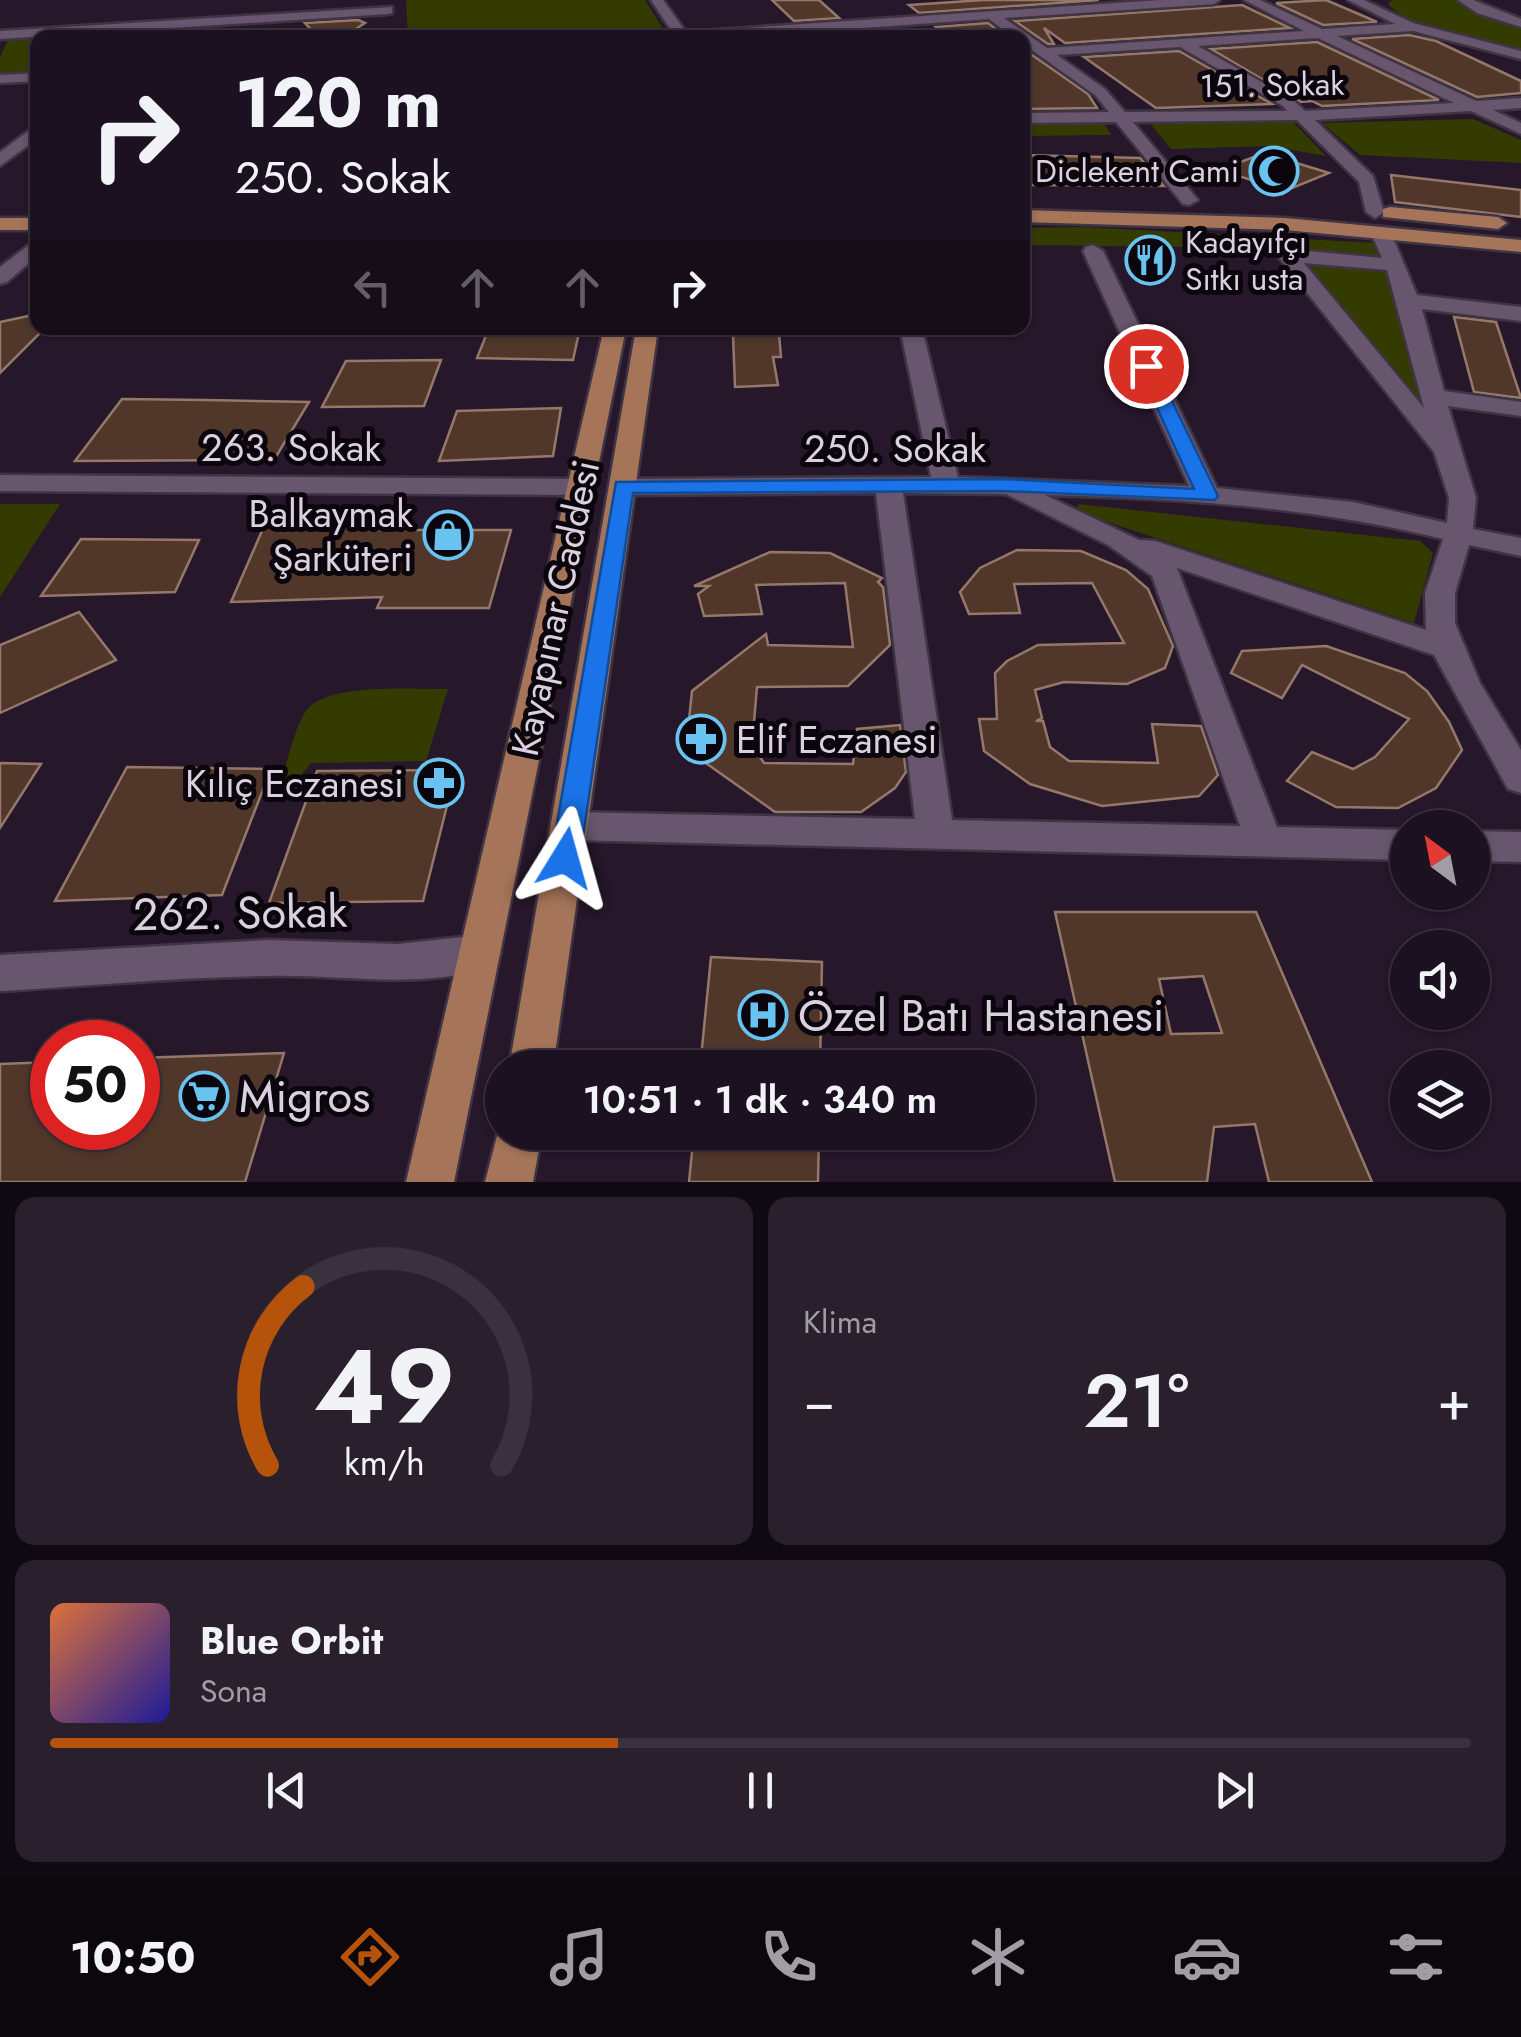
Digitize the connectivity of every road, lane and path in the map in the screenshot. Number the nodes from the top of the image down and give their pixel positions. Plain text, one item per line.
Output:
1 (658, 0) edge
2 (1037, 0) edge
3 (1214, 0) edge
4 (1250, 0) edge
5 (1354, 0) edge
6 (1464, 0) edge
7 (1055, 10) junction
8 (388, 11) edge
9 (848, 12) dead end
10 (992, 15) junction
11 (861, 23) junction
12 (1521, 23) edge
13 (1414, 27) junction
14 (81, 30) edge
15 (678, 30) edge
16 (765, 30) edge
17 (868, 30) edge
18 (1014, 30) edge
19 (30, 33) edge
20 (1319, 33) junction
21 (0, 35) edge
22 (1030, 41) edge
23 (1183, 43) junction
24 (1047, 52) junction
25 (1521, 56) edge
26 (30, 78) edge
27 (0, 80) edge
28 (1521, 103) edge
29 (1476, 108) junction
30 (1301, 116) junction
31 (1124, 117) junction
32 (1030, 118) edge
33 (19, 127) dead end
34 (30, 128) edge
35 (1521, 130) edge
36 (30, 135) edge
37 (0, 161) edge
38 (1030, 197) edge
39 (1135, 199) dead end
40 (1180, 200) joint
41 (0, 208) edge
42 (30, 208) edge
43 (1030, 216) edge
44 (1378, 223) junction
45 (0, 224) edge
46 (30, 224) edge
47 (1521, 226) edge
48 (1521, 246) edge
49 (30, 251) edge
50 (1093, 251) dead end
51 (1396, 265) junction
52 (0, 278) edge
53 (1412, 301) junction
54 (1521, 314) edge
55 (614, 335) edge
56 (646, 335) edge
57 (913, 335) edge
58 (1436, 397) junction
59 (1521, 409) edge
60 (1447, 452) junction
61 (0, 483) edge
62 (946, 485) junction
63 (1002, 485) junction
64 (888, 486) junction
65 (581, 487) junction
66 (624, 487) junction
67 (1207, 496) junction
68 (1456, 536) junction
69 (1118, 539) junction
70 (1521, 548) edge
71 (1450, 648) junction
72 (1521, 780) edge
73 (570, 826) junction
74 (935, 834) junction
75 (1265, 844) junction
76 (1390, 846) edge
77 (1490, 846) edge
78 (1521, 847) edge
79 (481, 953) junction
80 (0, 973) edge
81 (534, 1050) edge
82 (515, 1150) edge
83 (430, 1182) edge
84 (509, 1182) edge

1 - 15 street
2 - 7 street
3 - 7 street
4 - 20 street
5 - 13 street
6 - 12 street
7 - 10 street
8 - 14 street
9 - 11 street
10 - 11 street
10 - 18 street
11 - 16 street
11 - 17 street
13 - 20 street
13 - 25 street
19 - 21 street
20 - 23 street
20 - 29 street
22 - 24 street
23 - 24 street
23 - 30 street
24 - 31 street
26 - 27 street
28 - 29 street, 151. Sokak
29 - 30 street, 151. Sokak
29 - 35 street
30 - 31 street, 151. Sokak
30 - 44 street
31 - 32 street, 151. Sokak
31 - 40 street
33 - 34 street
36 - 37 street
38 - 39 main road
40 - 44 main road
41 - 42 main road
43 - 44 main road
44 - 47 main road
44 - 48 main road
44 - 51 street
45 - 46 main road
49 - 52 street
50 - 67 street
51 - 53 street
51 - 60 street
53 - 54 street
53 - 58 street
55 - 65 main road, Kayapınar Caddesi
56 - 66 main road, Kayapınar Caddesi
57 - 62 street
58 - 59 street
58 - 60 street
60 - 68 street
61 - 65 street, 263. Sokak
62 - 63 street, 250. Sokak
62 - 64 street, 250. Sokak
63 - 67 street, 250. Sokak
63 - 69 street
64 - 66 street, 250. Sokak
64 - 74 street
65 - 79 main road, Kayapınar Caddesi
66 - 73 main road, Kayapınar Caddesi
67 - 68 street, 250. Sokak
68 - 70 street, 250. Sokak
68 - 71 street
69 - 71 street
69 - 75 street
71 - 72 street
73 - 74 street
73 - 81 main road, Kayapınar Caddesi
74 - 75 street
75 - 76 street
77 - 78 street
79 - 80 street, 262. Sokak
79 - 83 main road, Kayapınar Caddesi
82 - 84 main road

